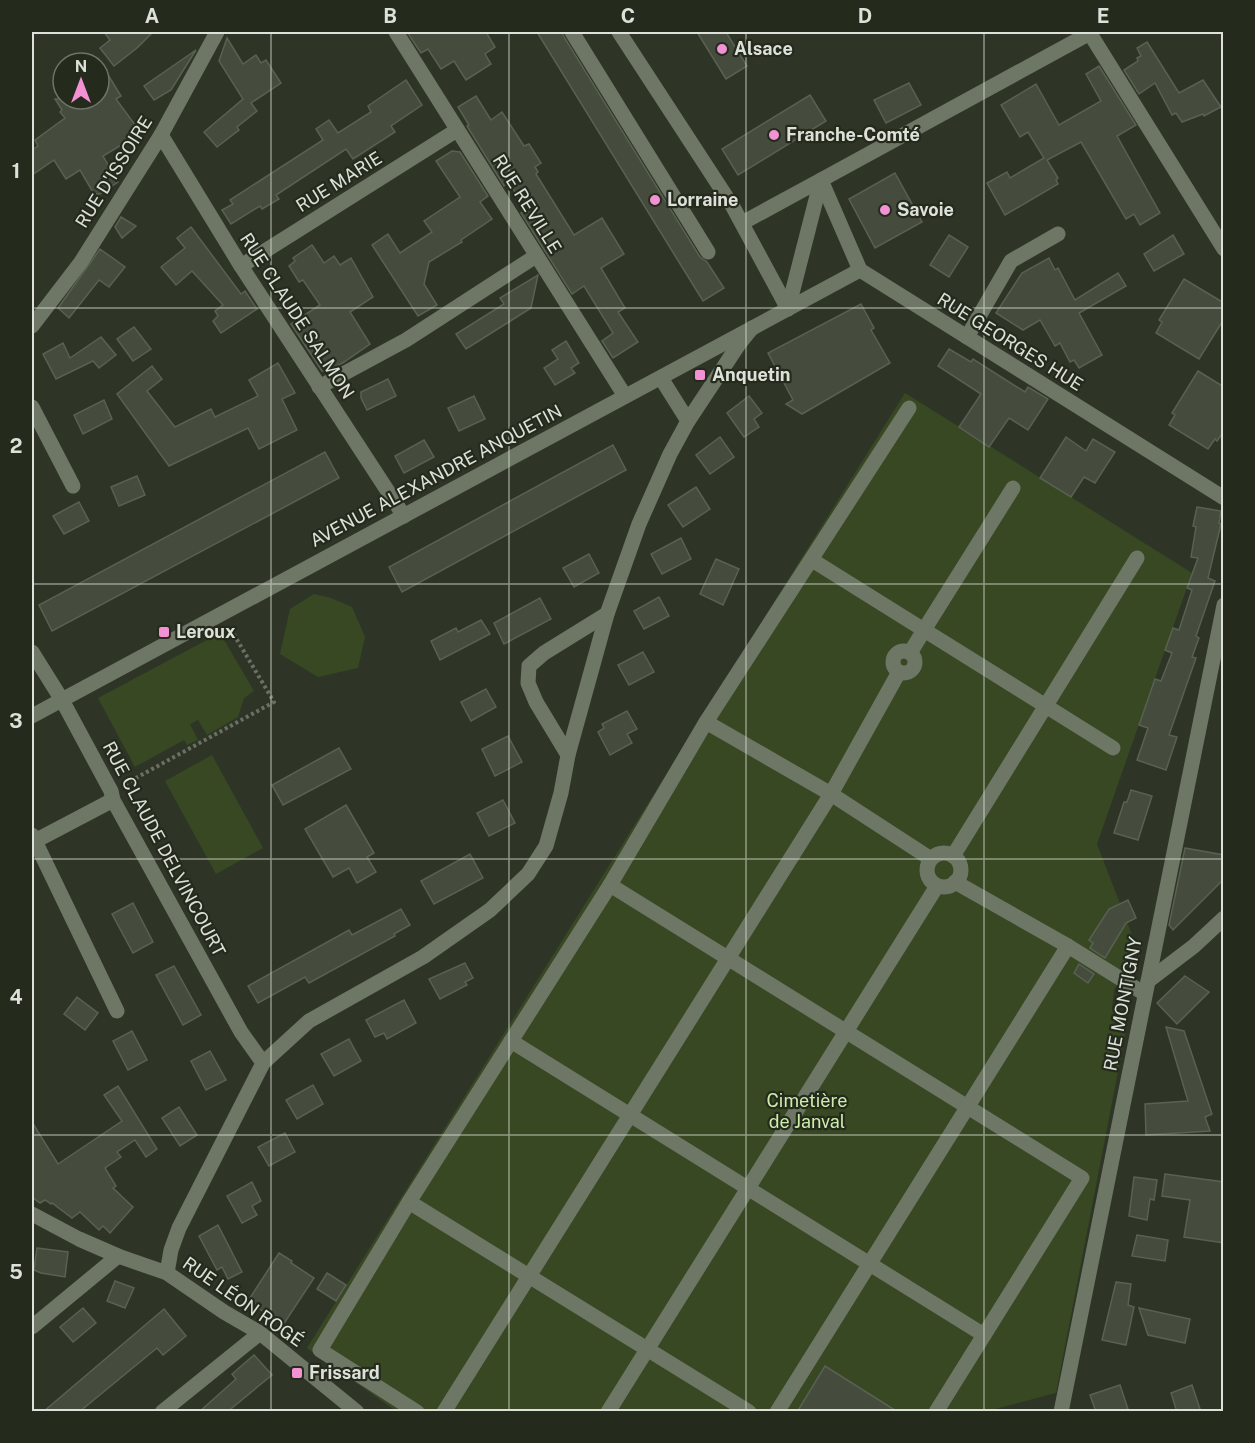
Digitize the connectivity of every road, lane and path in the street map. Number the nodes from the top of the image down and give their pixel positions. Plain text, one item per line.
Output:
1 (217, 32) edge
2 (396, 32) edge
3 (572, 32) edge
4 (619, 32) edge
5 (1090, 32) edge
6 (457, 130) junction
7 (161, 135) junction
8 (821, 180) junction
9 (742, 223) junction
10 (1058, 234) dead end
11 (1224, 249) edge
12 (708, 252) dead end
13 (536, 256) junction
14 (241, 266) junction
15 (860, 270) junction
16 (788, 309) junction
17 (32, 326) edge
18 (752, 328) junction
19 (967, 337) junction
20 (661, 378) junction
21 (320, 387) junction
22 (626, 396) junction
23 (32, 407) edge
24 (909, 408) dead end
25 (688, 421) junction
26 (73, 486) dead end
27 (1013, 488) dead end
28 (1224, 498) edge
29 (404, 516) junction
30 (1137, 558) dead end
31 (812, 560) junction
32 (1224, 605) edge
33 (222, 614) junction
34 (607, 614) junction
35 (924, 630) junction
36 (32, 652) edge
37 (63, 700) junction
38 (1044, 705) junction
39 (32, 716) edge
40 (706, 722) junction
41 (1113, 748) dead end
42 (568, 755) junction
43 (831, 794) junction
44 (112, 796) junction
45 (33, 838) edge
46 (953, 856) junction
47 (931, 860) junction
48 (955, 882) junction
49 (610, 885) junction
50 (937, 886) junction
51 (1224, 918) edge
52 (1068, 946) junction
53 (728, 958) junction
54 (1147, 987) junction
55 (117, 1011) dead end
56 (846, 1032) junction
57 (511, 1041) junction
58 (263, 1063) junction
59 (967, 1107) junction
60 (630, 1115) junction
61 (748, 1188) junction
62 (409, 1202) junction
63 (32, 1214) edge
64 (118, 1256) junction
65 (869, 1263) junction
66 (167, 1273) junction
67 (529, 1275) junction
68 (32, 1327) edge
69 (260, 1333) junction
70 (984, 1335) junction
71 (648, 1348) junction
72 (162, 1412) edge
73 (357, 1412) edge
74 (417, 1412) edge
75 (444, 1412) edge
76 (608, 1412) edge
77 (749, 1412) edge
78 (777, 1412) edge
79 (936, 1412) edge
80 (1061, 1412) edge

1 - 7 street, RUE D'ISSOIRE
2 - 6 street, RUE REVILLE
3 - 12 street
4 - 9 street
5 - 8 street
5 - 11 street
6 - 13 street, RUE REVILLE
6 - 14 street, RUE MARIE
7 - 14 street, RUE CLAUDE SALMON
7 - 17 street, RUE D'ISSOIRE
8 - 9 street
8 - 15 street
8 - 16 street
9 - 16 street
10 - 19 street
13 - 21 street
13 - 22 street, RUE REVILLE
14 - 21 street, RUE CLAUDE SALMON
15 - 16 street, AVENUE ALEXANDRE ANQUETIN
15 - 19 street, RUE GEORGES HUE
16 - 18 street, AVENUE ALEXANDRE ANQUETIN
18 - 20 street, AVENUE ALEXANDRE ANQUETIN
18 - 25 street
19 - 28 street, RUE GEORGES HUE
20 - 22 street, AVENUE ALEXANDRE ANQUETIN
20 - 25 street
21 - 29 street, RUE CLAUDE SALMON
22 - 29 street, AVENUE ALEXANDRE ANQUETIN
23 - 26 street
24 - 31 street
25 - 34 street
27 - 35 street
29 - 33 street, AVENUE ALEXANDRE ANQUETIN
30 - 38 street
31 - 35 street
31 - 40 street
32 - 54 street, RUE MONTIGNY
33 - 37 street, AVENUE ALEXANDRE ANQUETIN
33 - 44 path
34 - 42 street
34 - 42 street
35 - 38 street
35 - 43 street
36 - 37 street, RUE CLAUDE DELVINCOURT
37 - 39 street, AVENUE ALEXANDRE ANQUETIN
37 - 44 street, RUE CLAUDE DELVINCOURT
38 - 41 street
38 - 46 street
40 - 43 street
40 - 49 street
42 - 58 street
43 - 47 street
43 - 53 street
44 - 45 street
44 - 58 street, RUE CLAUDE DELVINCOURT
45 - 55 street
46 - 47 street
46 - 48 street
47 - 50 street
48 - 50 street
48 - 52 street
49 - 53 street
49 - 57 street
50 - 56 street
51 - 54 street
52 - 54 street
52 - 59 street
53 - 56 street
53 - 60 street
54 - 80 street, RUE MONTIGNY
56 - 59 street
56 - 61 street
57 - 60 street
57 - 62 street
58 - 66 street
59 - 65 street
59 - 70 street
60 - 61 street
60 - 67 street
61 - 65 street
61 - 71 street
62 - 67 street
62 - 74 street
63 - 64 street, RUE LÉON ROGÉ
64 - 66 street, RUE LÉON ROGÉ
64 - 68 street
65 - 70 street
65 - 78 street
66 - 69 street, RUE LÉON ROGÉ
67 - 71 street
67 - 75 street
69 - 72 street
69 - 73 street, RUE LÉON ROGÉ
70 - 79 street
71 - 76 street
71 - 77 street

